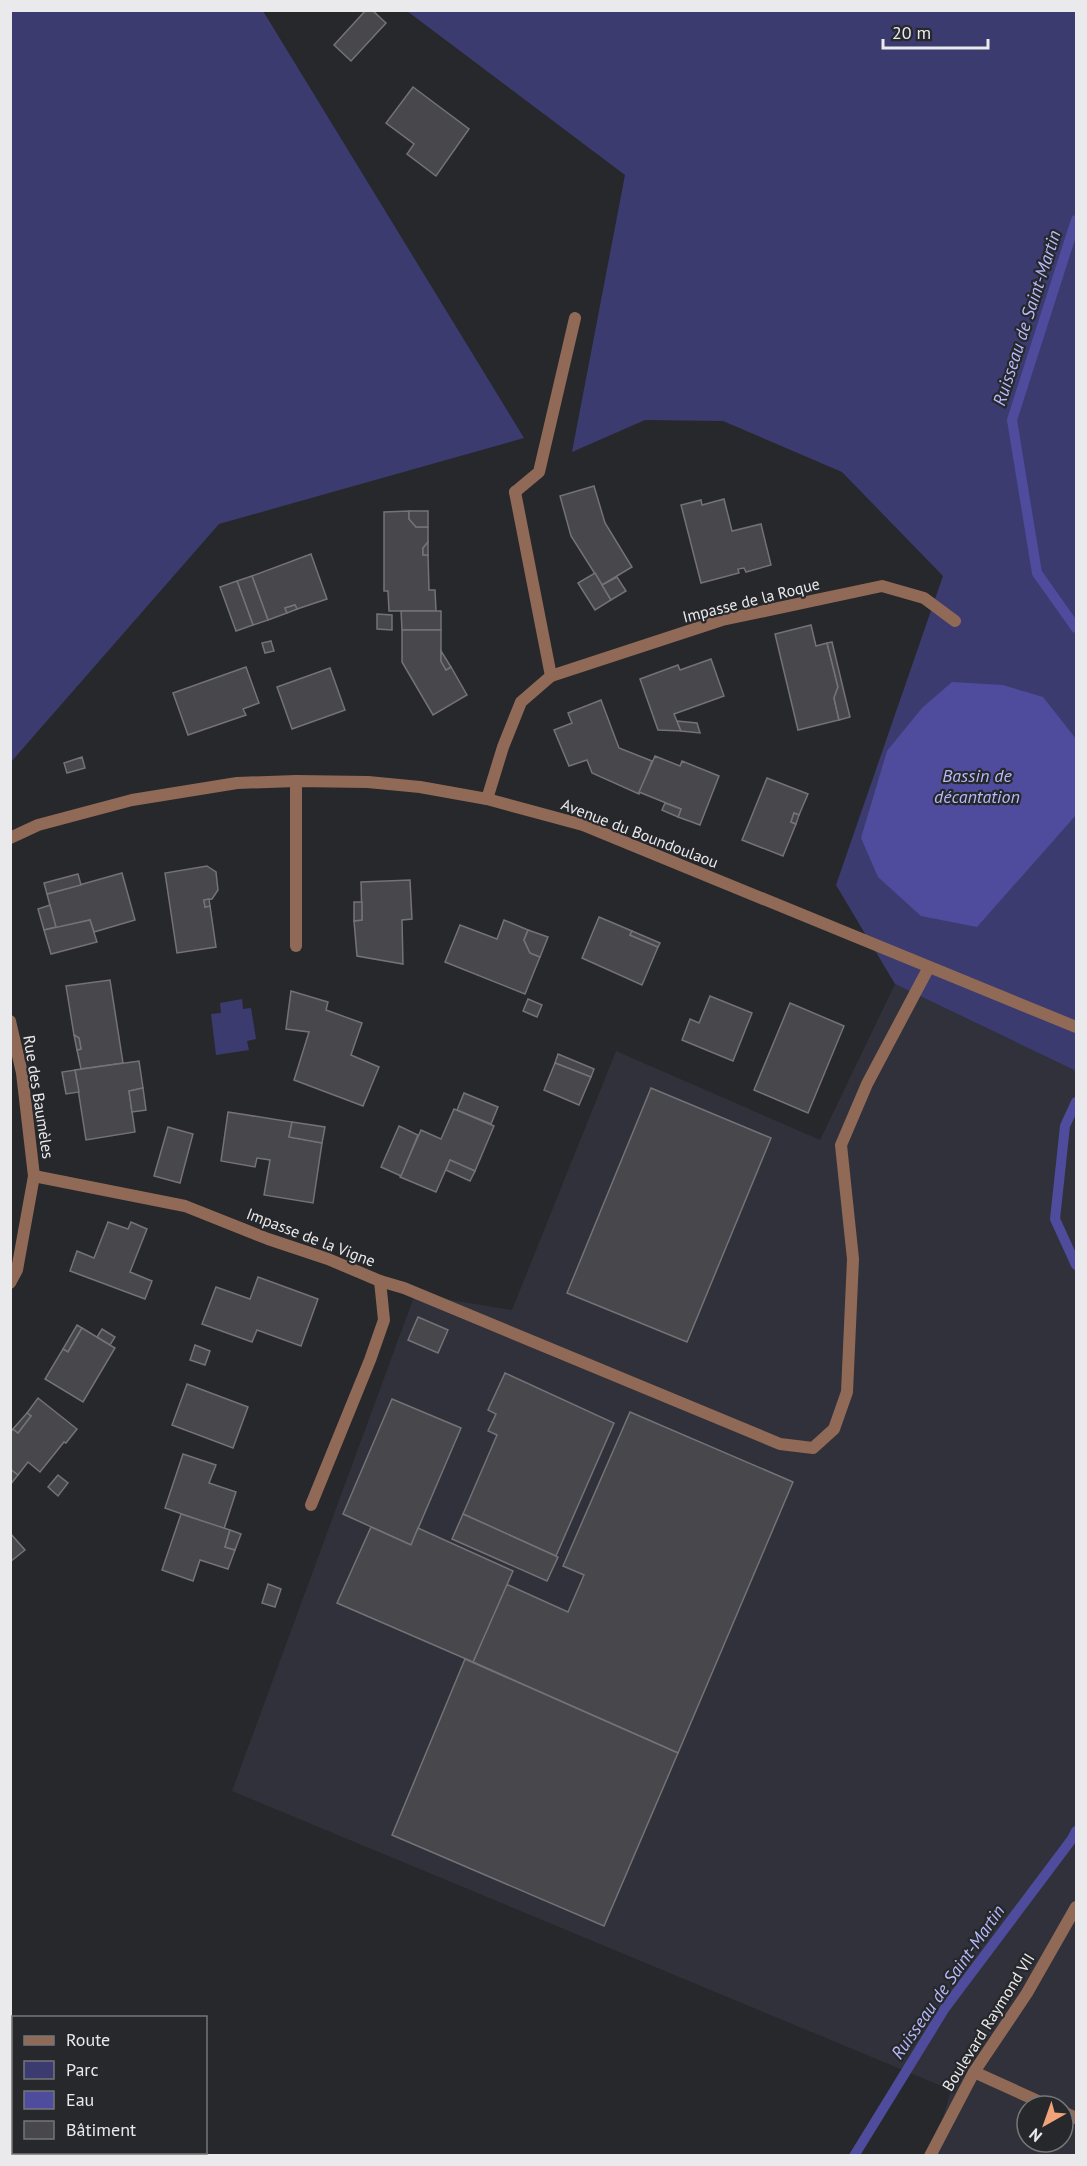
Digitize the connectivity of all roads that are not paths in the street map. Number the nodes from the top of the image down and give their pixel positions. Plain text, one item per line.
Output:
1 (575, 318) dead end
2 (955, 621) dead end
3 (551, 676) junction
4 (296, 781) junction
5 (487, 799) junction
6 (10, 838) edge
7 (296, 946) dead end
8 (929, 967) junction
9 (10, 1022) edge
10 (1074, 1026) edge
11 (34, 1176) junction
12 (380, 1281) junction
13 (10, 1283) edge
14 (311, 1505) dead end
15 (1077, 1907) edge
16 (974, 2072) junction
17 (1023, 2094) edge
18 (930, 2156) edge

1 - 3 street
2 - 3 street, Impasse de la Roque
3 - 5 street, Impasse de la Roque
4 - 5 street, Avenue du Boundoulaou
4 - 6 street, Avenue du Boundoulaou
4 - 7 street
5 - 8 street, Avenue du Boundoulaou
8 - 10 street, Avenue du Boundoulaou
8 - 12 street
9 - 11 street, Rue des Baumèles
11 - 12 street, Impasse de la Vigne
11 - 13 street, Rue des Baumèles
12 - 14 street, Impasse de la Vigne
15 - 16 street, Boulevard Raymond VII
16 - 17 street
16 - 18 street, Boulevard Raymond VII

